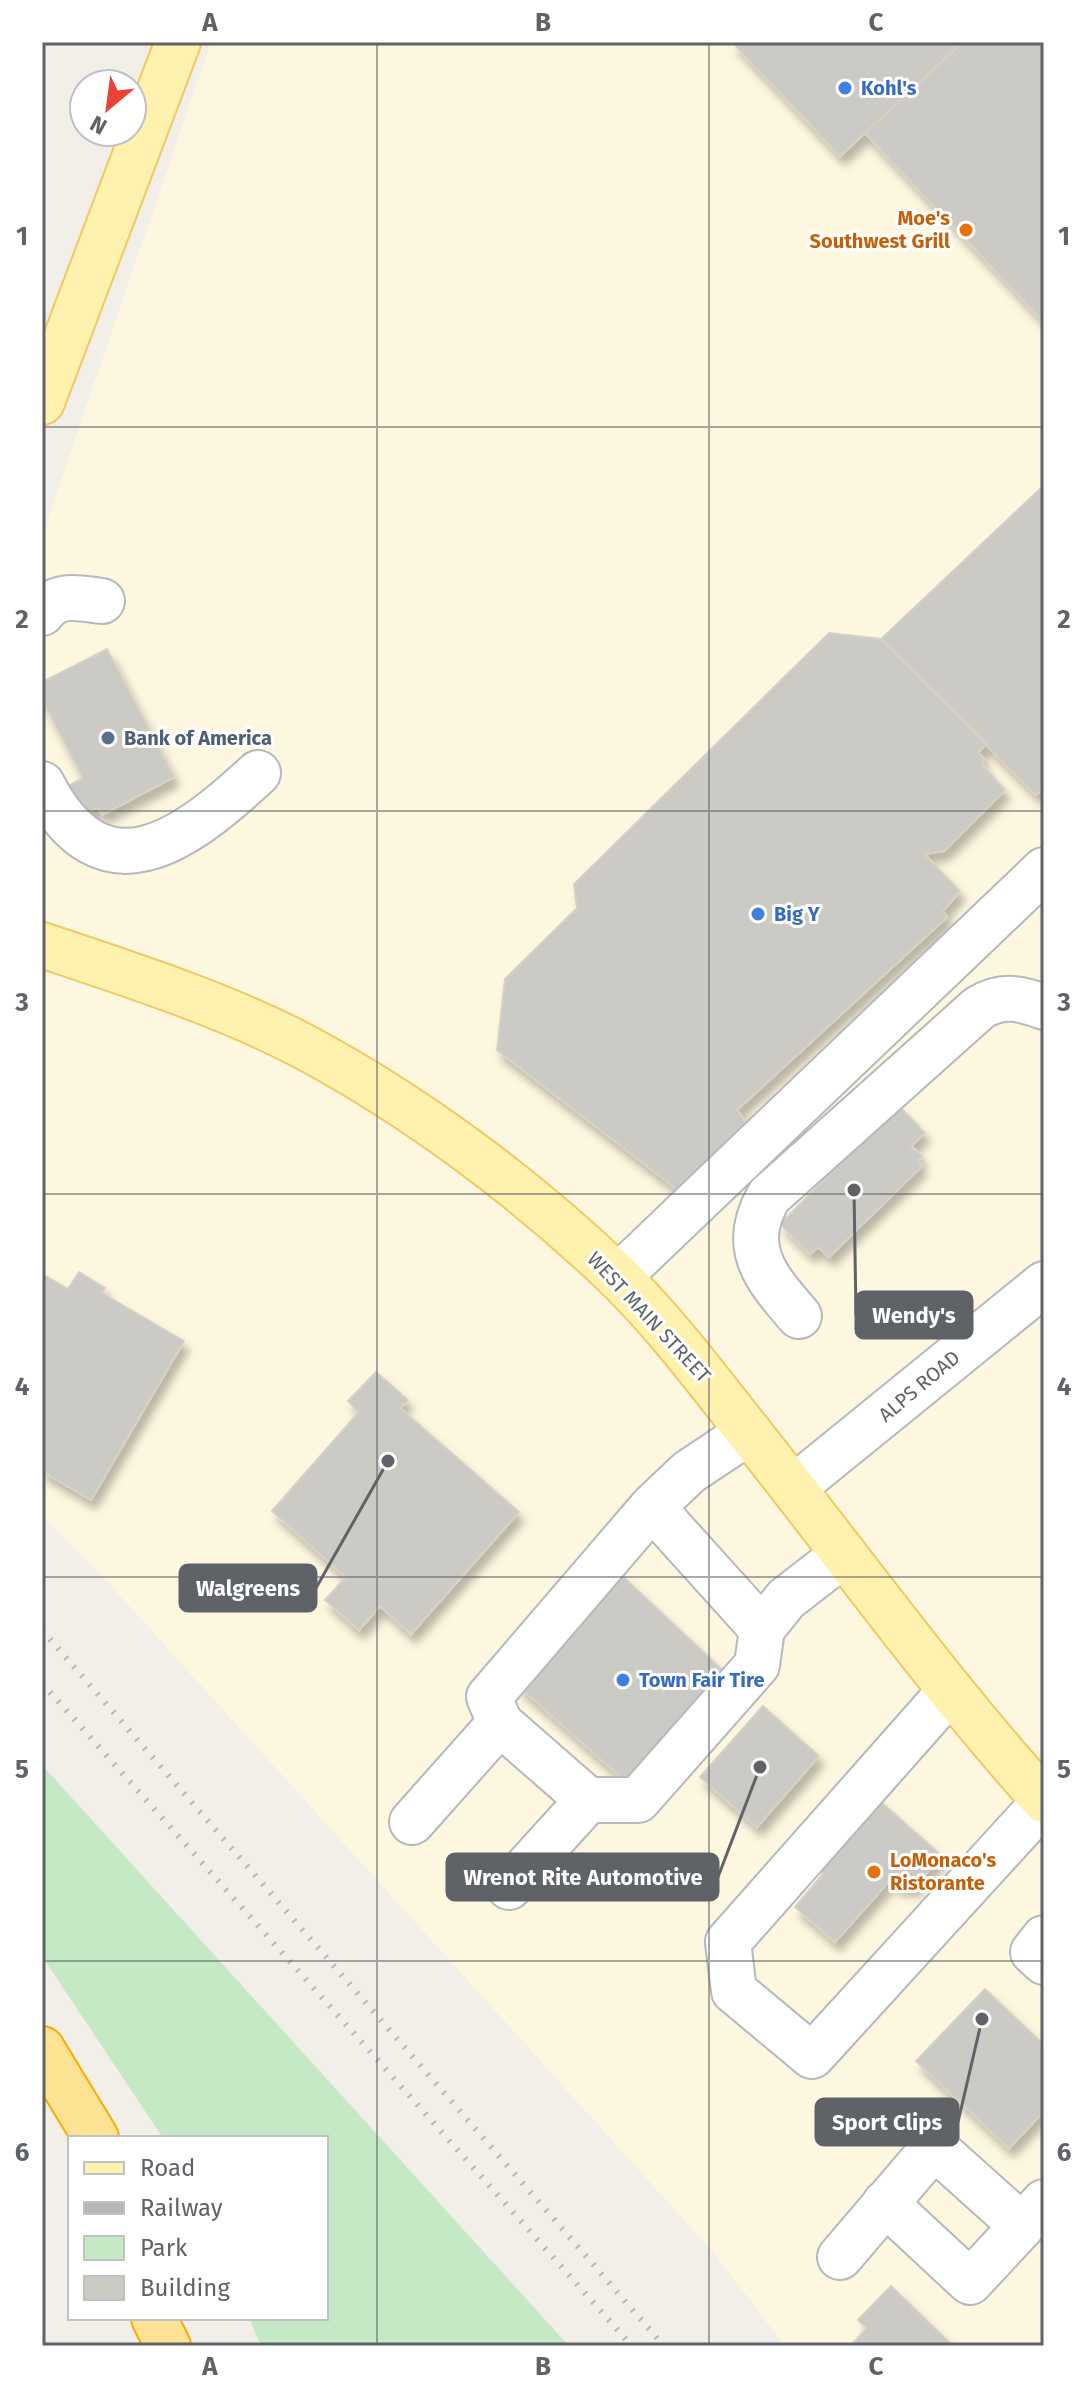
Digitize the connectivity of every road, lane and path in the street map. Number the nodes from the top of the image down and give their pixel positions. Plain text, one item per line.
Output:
1 (178, 42) edge
2 (42, 402) edge
3 (102, 601) dead end
4 (42, 613) edge
5 (258, 773) dead end
6 (42, 784) edge
7 (1044, 870) edge
8 (42, 945) edge
9 (1044, 1007) edge
10 (618, 1277) junction
11 (1044, 1284) edge
12 (799, 1316) dead end
13 (749, 1432) junction
14 (793, 1488) junction
15 (652, 1507) junction
16 (844, 1554) junction
17 (762, 1629) junction
18 (950, 1691) junction
19 (500, 1723) junction
20 (588, 1800) junction
21 (1044, 1801) edge
22 (412, 1822) dead end
23 (509, 1887) dead end
24 (1044, 1938) edge
25 (1044, 1962) edge
26 (42, 2049) edge
27 (42, 2106) edge
28 (95, 2136) edge
29 (68, 2150) edge
30 (885, 2203) junction
31 (1033, 2214) edge
32 (840, 2257) dead end
33 (155, 2320) edge
34 (189, 2320) edge
35 (168, 2346) edge
36 (200, 2346) edge

1 - 2 main road
3 - 4 street
5 - 6 street
7 - 10 street
8 - 10 main road, WEST MAIN STREET
9 - 12 street
10 - 13 main road, WEST MAIN STREET
11 - 14 street, ALPS ROAD
13 - 14 main road, WEST MAIN STREET
13 - 15 street
14 - 16 main road, WEST MAIN STREET
15 - 17 street
15 - 19 street
16 - 17 street
16 - 18 main road, WEST MAIN STREET
17 - 20 street
18 - 21 main road, WEST MAIN STREET
18 - 21 street
19 - 20 street
19 - 22 street
20 - 23 street
24 - 25 street
26 - 28 highway
27 - 29 highway
30 - 31 street
30 - 31 street
30 - 32 street
33 - 35 highway
34 - 36 highway

